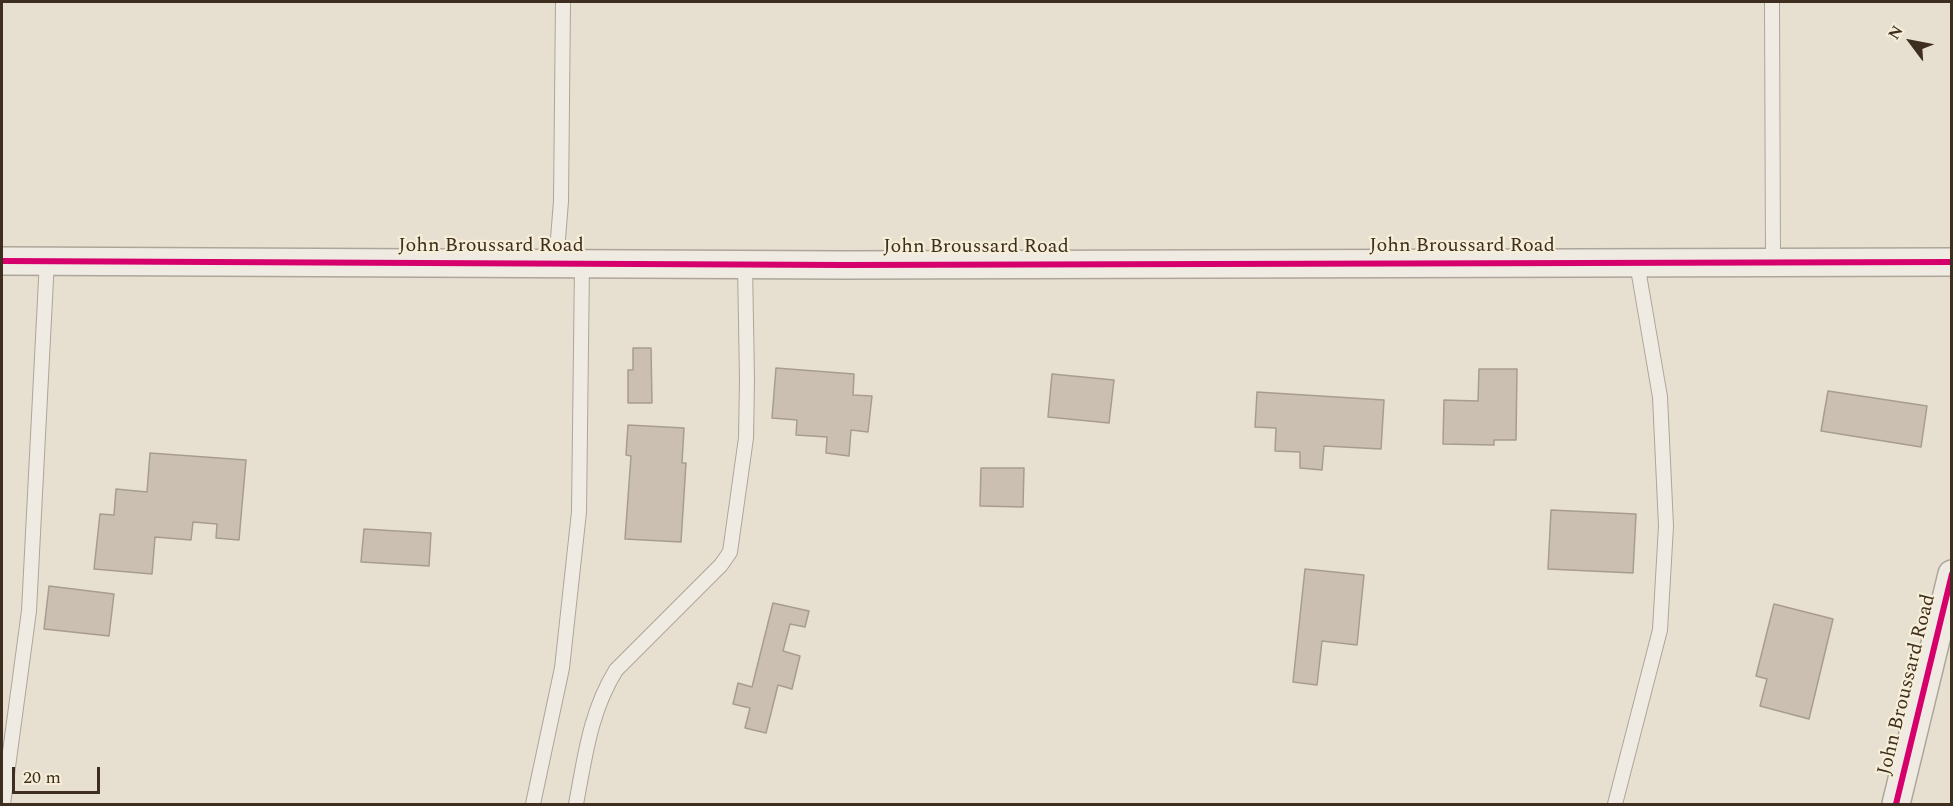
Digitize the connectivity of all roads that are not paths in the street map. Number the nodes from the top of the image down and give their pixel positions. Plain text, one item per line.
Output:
1 (563, 2) edge
2 (1772, 2) edge
3 (47, 260) junction
4 (2, 261) edge
5 (1773, 262) junction
6 (1952, 262) edge
7 (1637, 263) junction
8 (569, 264) junction
9 (745, 265) junction
10 (1952, 574) edge
11 (3, 804) edge
12 (533, 804) edge
13 (576, 804) edge
14 (1615, 804) edge
15 (1896, 804) edge

1 - 8 lane
2 - 5 lane
3 - 4 street, John Broussard Road
3 - 8 street, John Broussard Road
3 - 11 lane
5 - 6 street, John Broussard Road
5 - 7 street, John Broussard Road
7 - 9 street, John Broussard Road
7 - 14 lane
8 - 9 street, John Broussard Road
8 - 12 lane
9 - 13 lane
10 - 15 street, John Broussard Road

